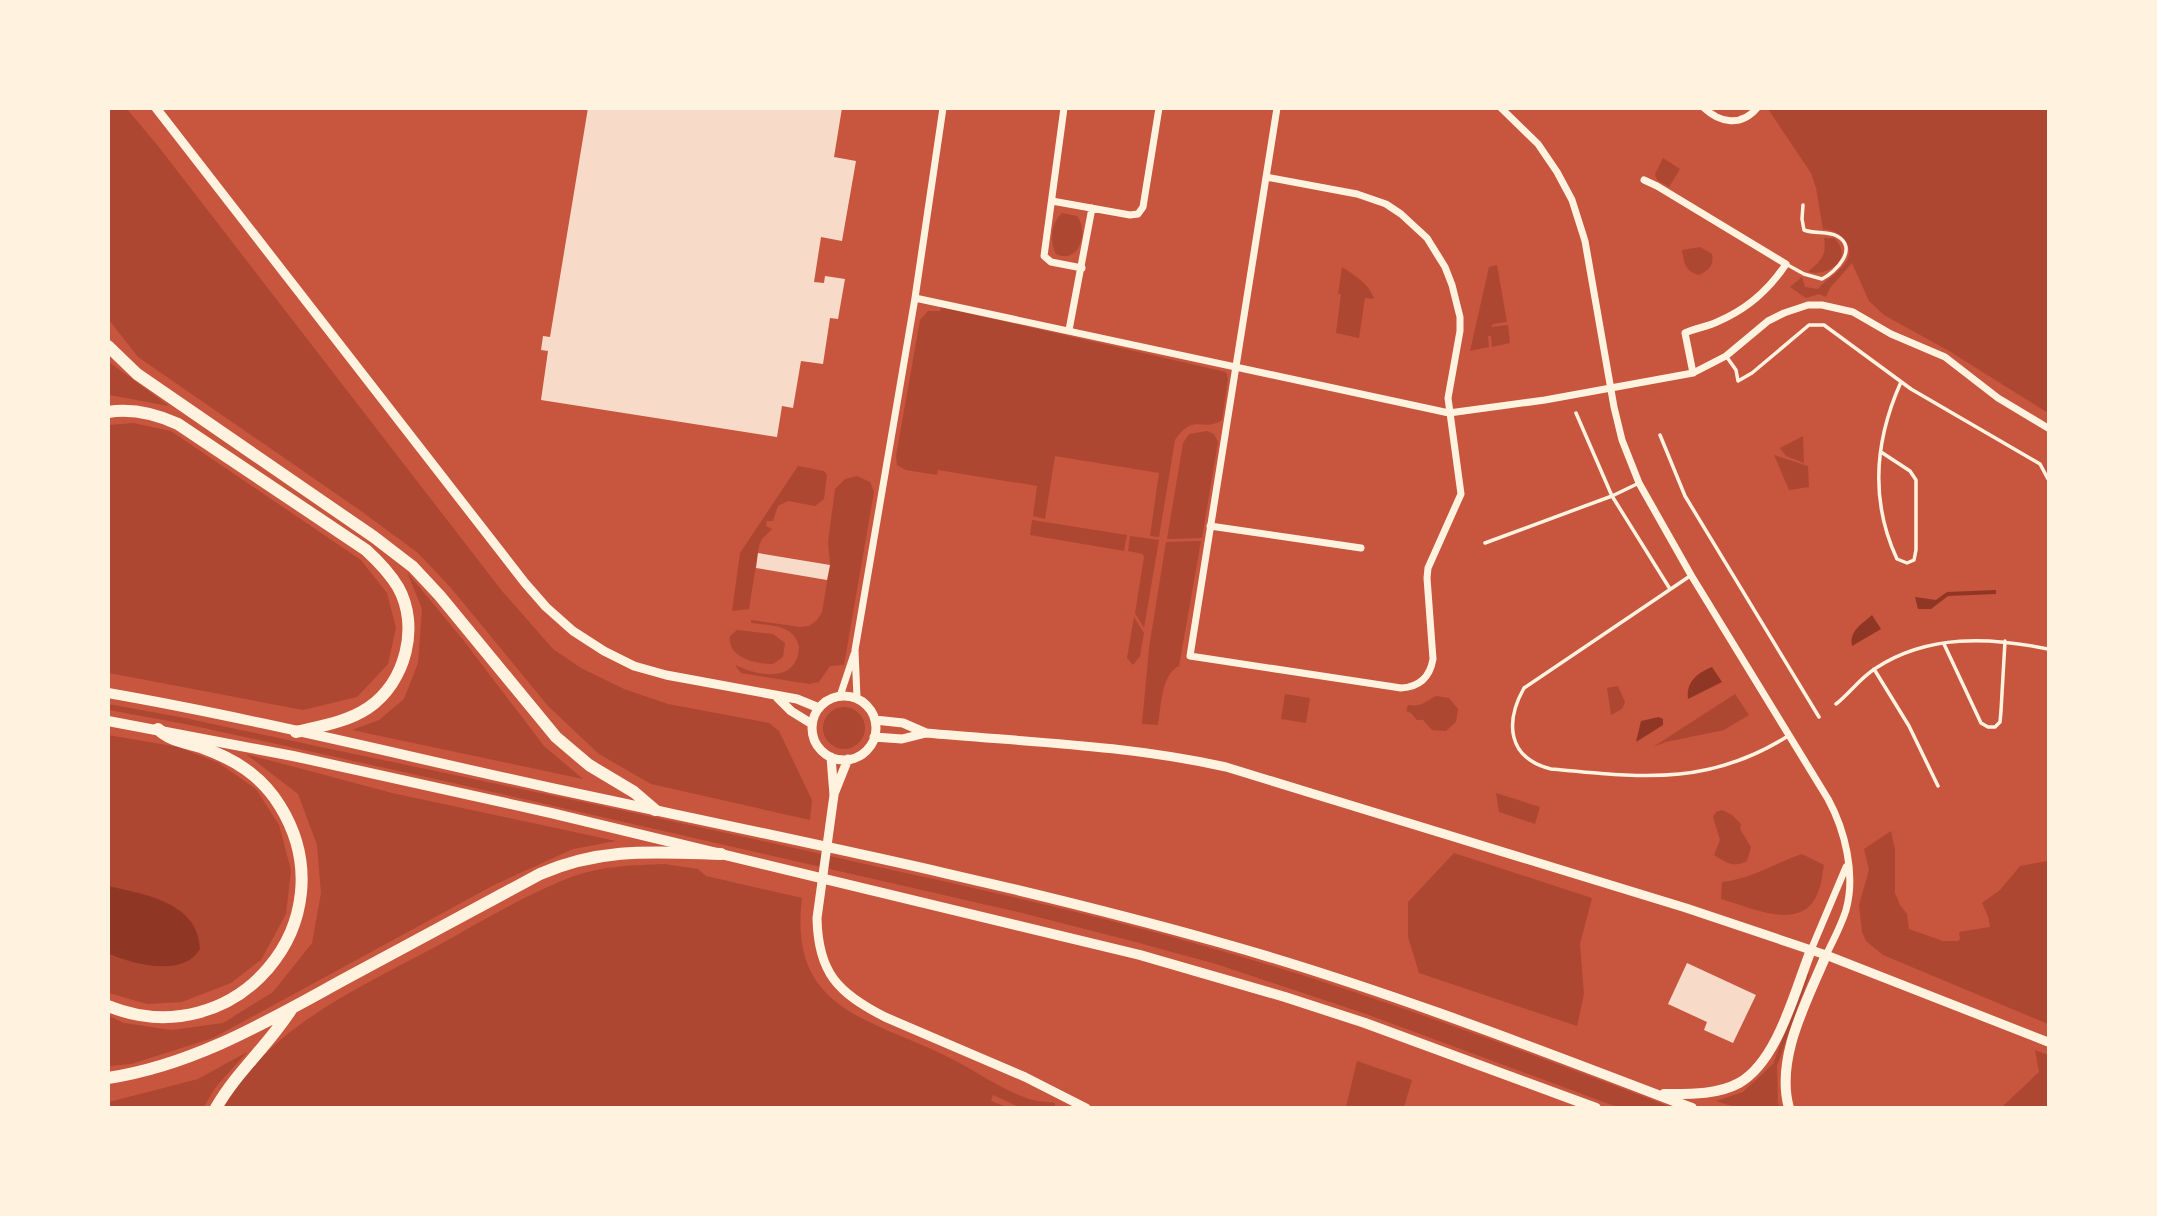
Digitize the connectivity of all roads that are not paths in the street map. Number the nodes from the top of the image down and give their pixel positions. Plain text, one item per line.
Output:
1 (156, 108) edge
2 (943, 108) edge
3 (1064, 108) edge
4 (1159, 108) edge
5 (1277, 108) edge
6 (1502, 108) edge
7 (1704, 108) edge
8 (1757, 108) edge
9 (1266, 177) junction
10 (1644, 180) dead end
11 (1052, 201) junction
12 (1803, 205) dead end
13 (1092, 208) junction
14 (1786, 264) junction
15 (1082, 268) junction
16 (915, 298) junction
17 (1069, 330) junction
18 (108, 346) edge
19 (1726, 356) junction
20 (1236, 367) junction
21 (1693, 373) junction
22 (1901, 382) junction
23 (1610, 388) junction
24 (108, 412) edge
25 (1449, 413) junction
26 (1576, 413) dead end
27 (2049, 428) edge
28 (1660, 435) dead end
29 (1881, 452) junction
30 (2049, 479) edge
31 (1639, 483) junction
32 (1612, 496) junction
33 (1210, 526) junction
34 (1485, 542) dead end
35 (1361, 548) dead end
36 (1691, 575) junction
37 (1670, 589) junction
38 (2005, 641) junction
39 (1943, 643) junction
40 (2049, 649) edge
41 (855, 650) junction
42 (1874, 669) junction
43 (108, 693) edge
44 (840, 696) junction
45 (777, 697) junction
46 (857, 698) junction
47 (1836, 704) dead end
48 (819, 708) junction
49 (1819, 717) dead end
50 (875, 720) junction
51 (108, 721) edge
52 (812, 724) junction
53 (158, 729) junction
54 (296, 732) junction
55 (926, 733) junction
56 (1789, 735) junction
57 (874, 737) junction
58 (831, 757) junction
59 (848, 759) junction
60 (1938, 786) dead end
61 (834, 796) junction
62 (655, 810) junction
63 (721, 854) junction
64 (1847, 863) junction
65 (1811, 950) junction
66 (1826, 956) junction
67 (108, 1006) edge
68 (293, 1008) junction
69 (2049, 1042) edge
70 (108, 1078) edge
71 (1654, 1093) junction
72 (216, 1108) edge
73 (1086, 1108) edge
74 (1595, 1108) edge
75 (1692, 1108) edge
76 (1789, 1108) edge

1 - 45 street
2 - 16 street
3 - 11 street
4 - 13 street
5 - 9 street
6 - 23 street
7 - 8 street
9 - 20 street
9 - 25 street
10 - 14 street
11 - 13 street
11 - 15 street
12 - 14 lane
13 - 15 street
14 - 21 street
15 - 17 street
16 - 17 street
16 - 41 street
17 - 20 street
18 - 62 highway
19 - 21 street
19 - 22 lane
19 - 27 street
20 - 25 street
20 - 33 street
21 - 23 street
22 - 29 lane
22 - 30 lane
23 - 25 street
23 - 31 street
24 - 54 highway
25 - 33 street
26 - 32 lane
28 - 49 lane
29 - 29 lane
31 - 32 lane
31 - 36 street
32 - 34 lane
32 - 37 lane
33 - 35 street
36 - 37 lane
36 - 56 street
37 - 56 lane
38 - 39 lane
38 - 39 lane
38 - 40 lane
39 - 42 lane
41 - 44 street
41 - 46 street
42 - 47 lane
42 - 60 lane
43 - 54 main road
44 - 46 street
44 - 48 street
45 - 48 street
45 - 52 street
46 - 50 street
48 - 52 street
50 - 55 street
50 - 57 street
51 - 53 main road
52 - 58 street
53 - 63 main road
53 - 67 highway
54 - 62 main road
55 - 57 street
55 - 65 street
56 - 64 street
57 - 59 street
58 - 59 street
58 - 61 street
59 - 61 street
61 - 73 street
62 - 71 main road
63 - 68 highway
63 - 74 main road
64 - 65 street
64 - 66 street
65 - 66 street
65 - 71 main road
66 - 69 street
66 - 76 main road
68 - 70 highway
68 - 72 highway
71 - 75 main road

